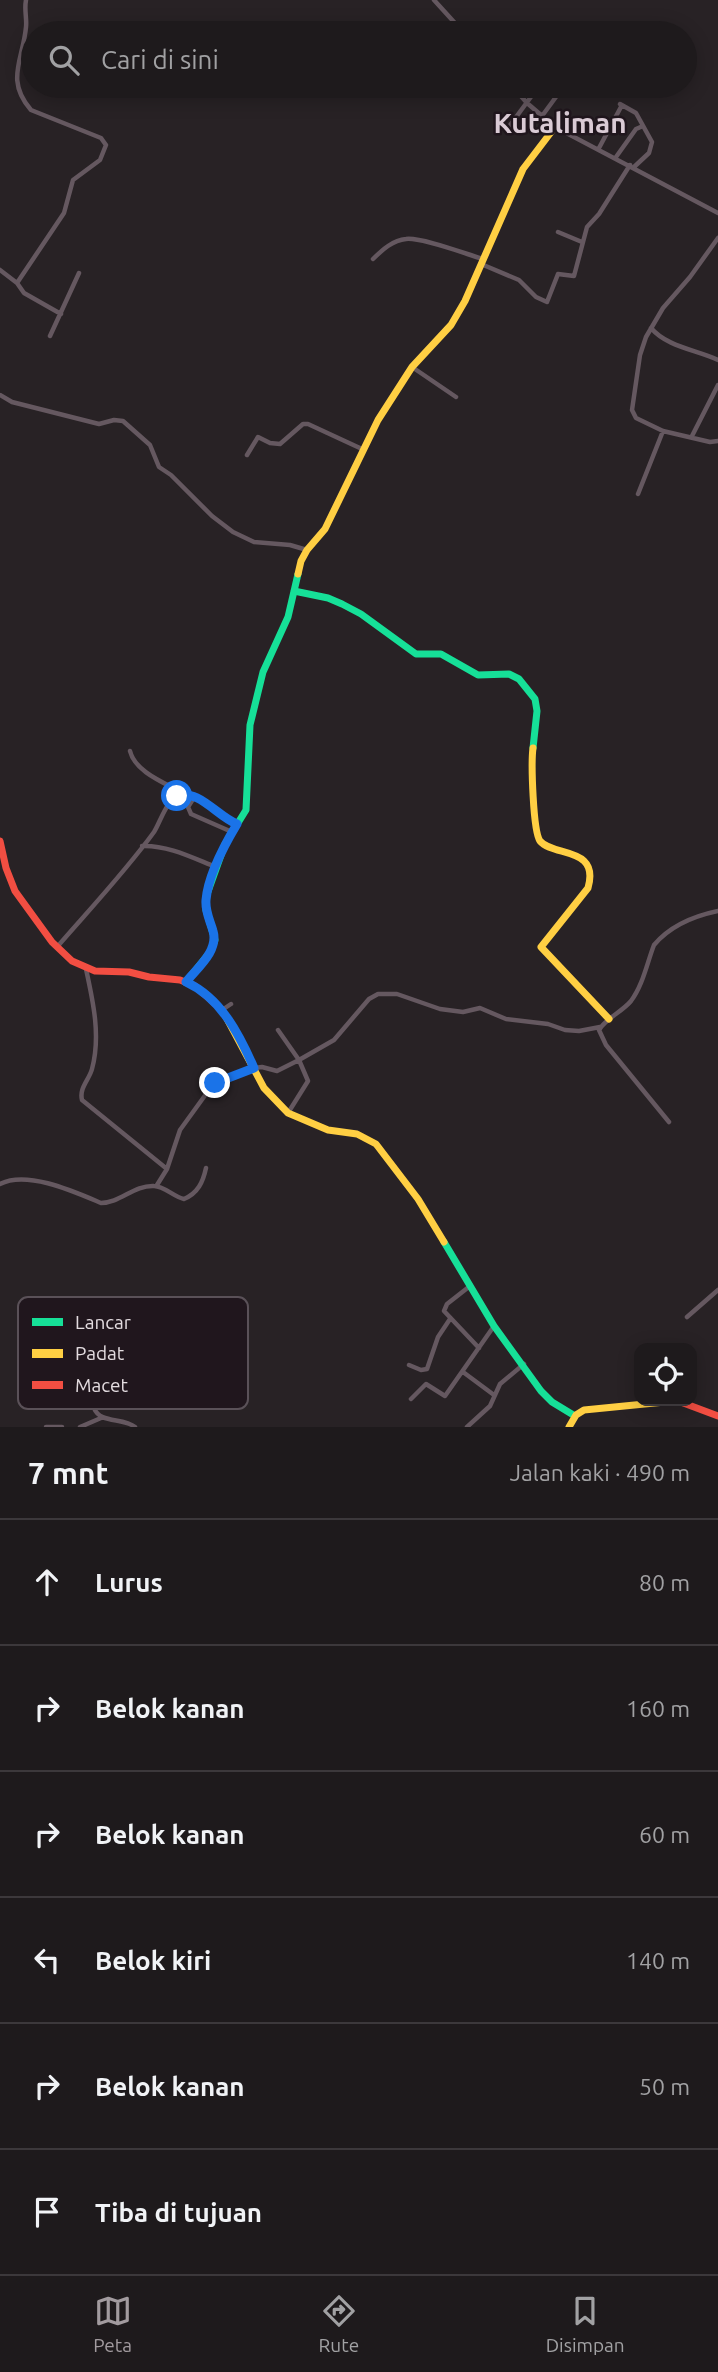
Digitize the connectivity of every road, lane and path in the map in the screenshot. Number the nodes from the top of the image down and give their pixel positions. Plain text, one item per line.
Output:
1 (26, 0) edge
2 (434, 0) edge
3 (25, 21) edge
4 (453, 21) edge
5 (21, 50) edge
6 (21, 94) edge
7 (23, 98) edge
8 (523, 98) edge
9 (531, 98) edge
10 (555, 98) edge
11 (527, 103) junction
12 (542, 116) junction
13 (643, 126) junction
14 (555, 127) junction
15 (508, 128) dead end
16 (599, 148) junction
17 (616, 157) junction
18 (632, 166) junction
19 (718, 213) edge
20 (558, 232) dead end
21 (718, 239) edge
22 (582, 242) junction
23 (373, 259) dead end
24 (482, 262) junction
25 (0, 270) edge
26 (79, 273) dead end
27 (17, 283) junction
28 (61, 314) junction
29 (651, 328) junction
30 (50, 336) dead end
31 (718, 360) edge
32 (412, 367) junction
33 (718, 386) edge
34 (0, 395) edge
35 (456, 397) dead end
36 (663, 431) junction
37 (692, 436) junction
38 (718, 442) edge
39 (362, 449) junction
40 (247, 455) dead end
41 (638, 494) dead end
42 (307, 550) junction
43 (294, 591) junction
44 (130, 751) dead end
45 (184, 793) junction
46 (195, 796) junction
47 (237, 824) junction
48 (232, 832) junction
49 (0, 841) edge
50 (142, 846) junction
51 (216, 867) junction
52 (718, 911) edge
53 (57, 947) junction
54 (86, 969) junction
55 (186, 982) junction
56 (231, 1004) dead end
57 (222, 1010) junction
58 (609, 1020) junction
59 (600, 1027) junction
60 (278, 1030) dead end
61 (299, 1060) junction
62 (254, 1068) junction
63 (288, 1113) junction
64 (669, 1122) dead end
65 (206, 1168) dead end
66 (167, 1169) junction
67 (0, 1184) edge
68 (157, 1185) junction
69 (470, 1286) junction
70 (718, 1290) edge
71 (687, 1317) dead end
72 (450, 1319) junction
73 (494, 1326) junction
74 (478, 1348) junction
75 (409, 1364) dead end
76 (524, 1364) junction
77 (463, 1372) junction
78 (494, 1395) junction
79 (411, 1399) dead end
80 (634, 1405) edge
81 (691, 1406) edge
82 (94, 1409) edge
83 (575, 1416) junction
84 (718, 1416) edge
85 (102, 1418) junction
86 (46, 1427) edge
87 (62, 1427) edge
88 (80, 1427) edge
89 (135, 1427) edge
90 (467, 1427) edge
91 (569, 1427) edge

1 - 3 street
2 - 4 street
5 - 6 street
7 - 27 street
8 - 11 street
9 - 11 street
10 - 12 street
11 - 12 street
11 - 15 street
12 - 14 street
13 - 16 street
13 - 17 street
13 - 18 street
14 - 16 street
14 - 24 street
16 - 17 street
17 - 18 street
18 - 19 street
18 - 22 street
20 - 22 street
21 - 29 street
22 - 24 street
23 - 24 street
24 - 32 street
25 - 27 street
26 - 28 street
27 - 28 street
28 - 30 street
29 - 31 street
29 - 36 street
32 - 35 street
32 - 39 street
33 - 37 street
34 - 42 street
36 - 37 street
36 - 41 street
37 - 38 street
39 - 40 street
39 - 42 street
42 - 43 street
43 - 47 street
43 - 58 street
44 - 45 street
45 - 46 street
45 - 50 street
46 - 47 street
46 - 48 street
47 - 48 street
48 - 51 street
49 - 53 street
50 - 51 street
50 - 53 street
51 - 55 street
52 - 58 street
53 - 54 street
54 - 55 street
54 - 66 street
55 - 57 street
56 - 57 street
57 - 62 street
58 - 59 street
59 - 61 street
59 - 64 street
60 - 61 street
61 - 62 street
61 - 63 street
62 - 63 street
62 - 66 street
63 - 69 street
65 - 68 street
66 - 68 street
67 - 68 street
69 - 72 street
69 - 73 street
70 - 71 street
72 - 74 street
72 - 75 street
73 - 74 street
73 - 76 street
74 - 77 street
76 - 78 street
76 - 83 street
77 - 78 street
77 - 79 street
78 - 90 street
80 - 83 street
81 - 84 street
82 - 85 street
83 - 91 street
85 - 88 street
85 - 89 street
86 - 87 street

